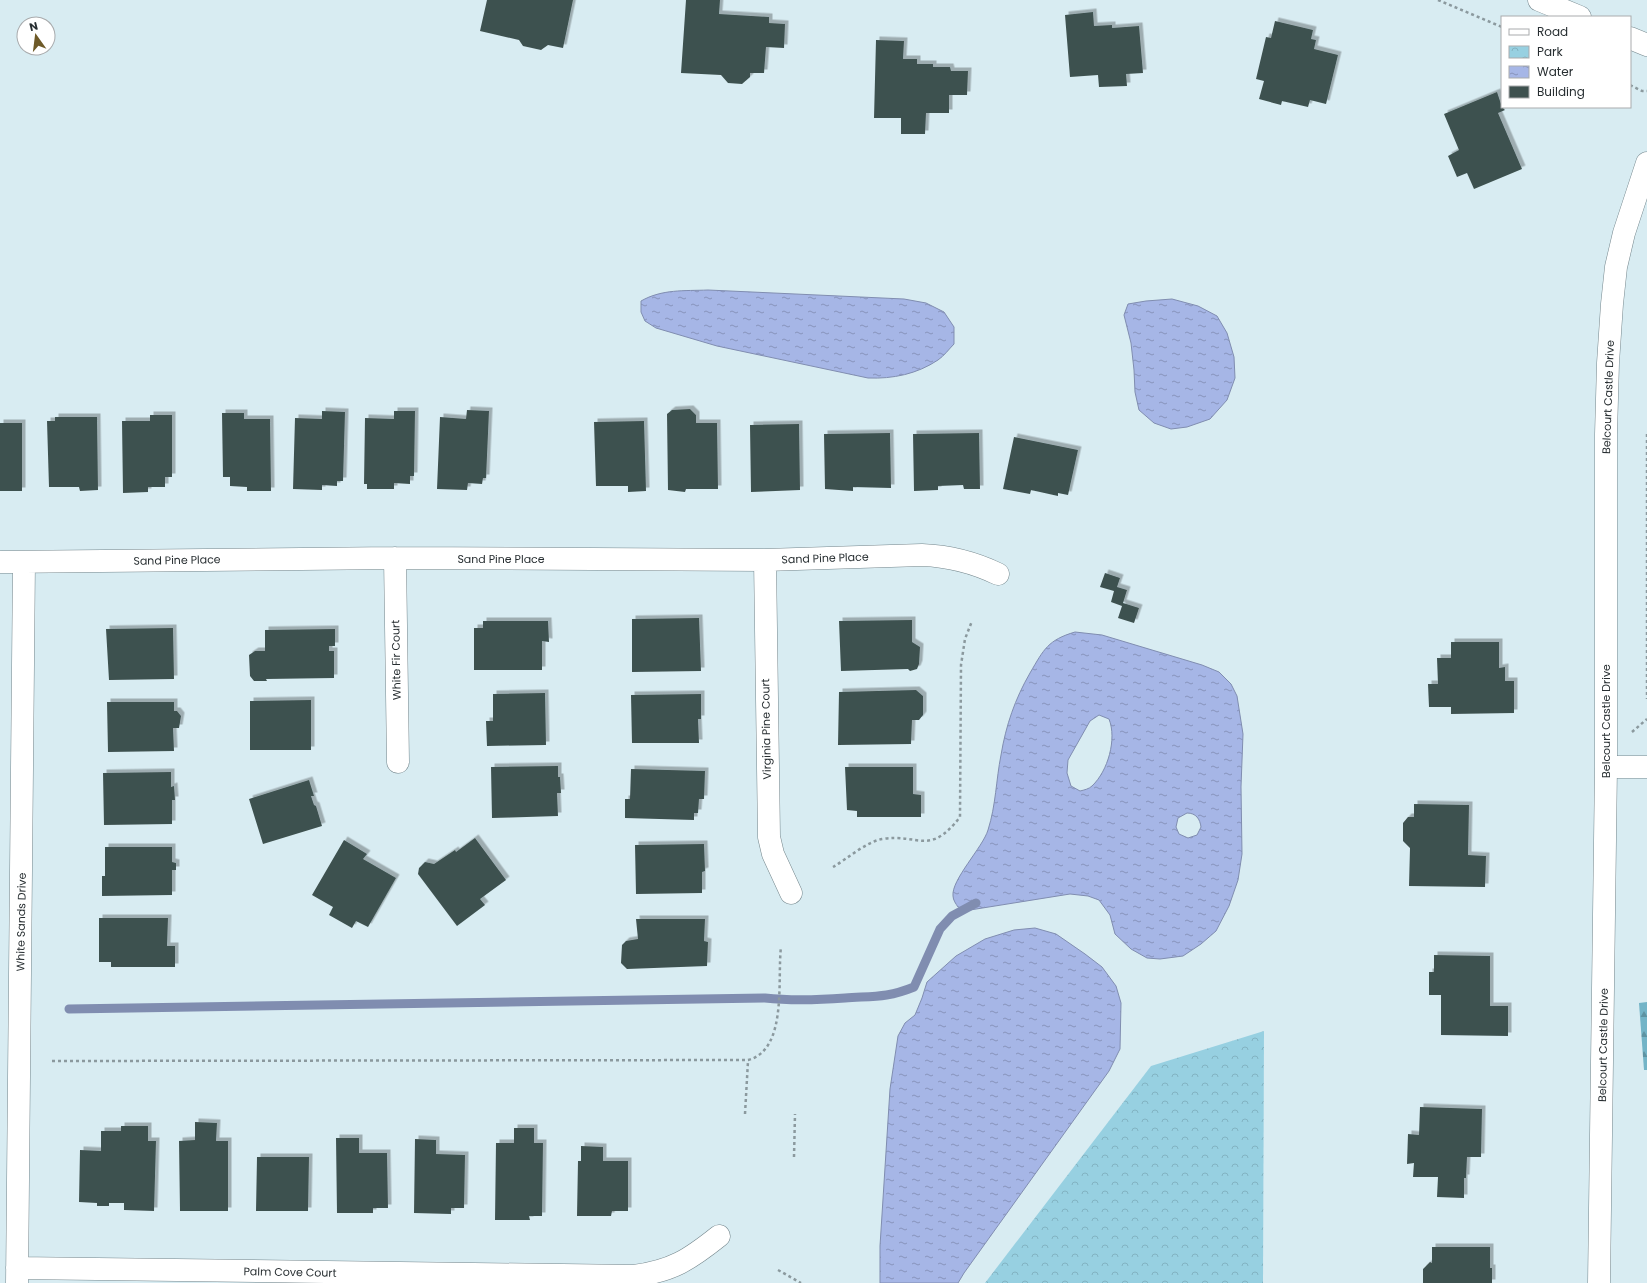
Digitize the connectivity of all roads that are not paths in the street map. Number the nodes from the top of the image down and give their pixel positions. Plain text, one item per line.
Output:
1 (1539, 0) edge
2 (1578, 16) edge
3 (1631, 38) edge
4 (1647, 45) edge
5 (1647, 163) edge
6 (395, 558) junction
7 (765, 560) junction
8 (0, 562) edge
9 (24, 562) junction
10 (998, 574) dead end
11 (398, 762) dead end
12 (1606, 766) junction
13 (1647, 767) edge
14 (791, 893) dead end
15 (719, 1236) dead end
16 (17, 1276) edge
17 (1599, 1283) edge

1 - 2 street
3 - 4 street
5 - 12 street, Belcourt Castle Drive
6 - 7 street, Sand Pine Place
6 - 9 street, Sand Pine Place
6 - 11 street, White Fir Court
7 - 10 street, Sand Pine Place
7 - 14 street, Virginia Pine Court
8 - 9 street, Sand Pine Place
9 - 16 street, White Sands Drive
12 - 13 street
12 - 17 street, Belcourt Castle Drive
15 - 16 street, Palm Cove Court

